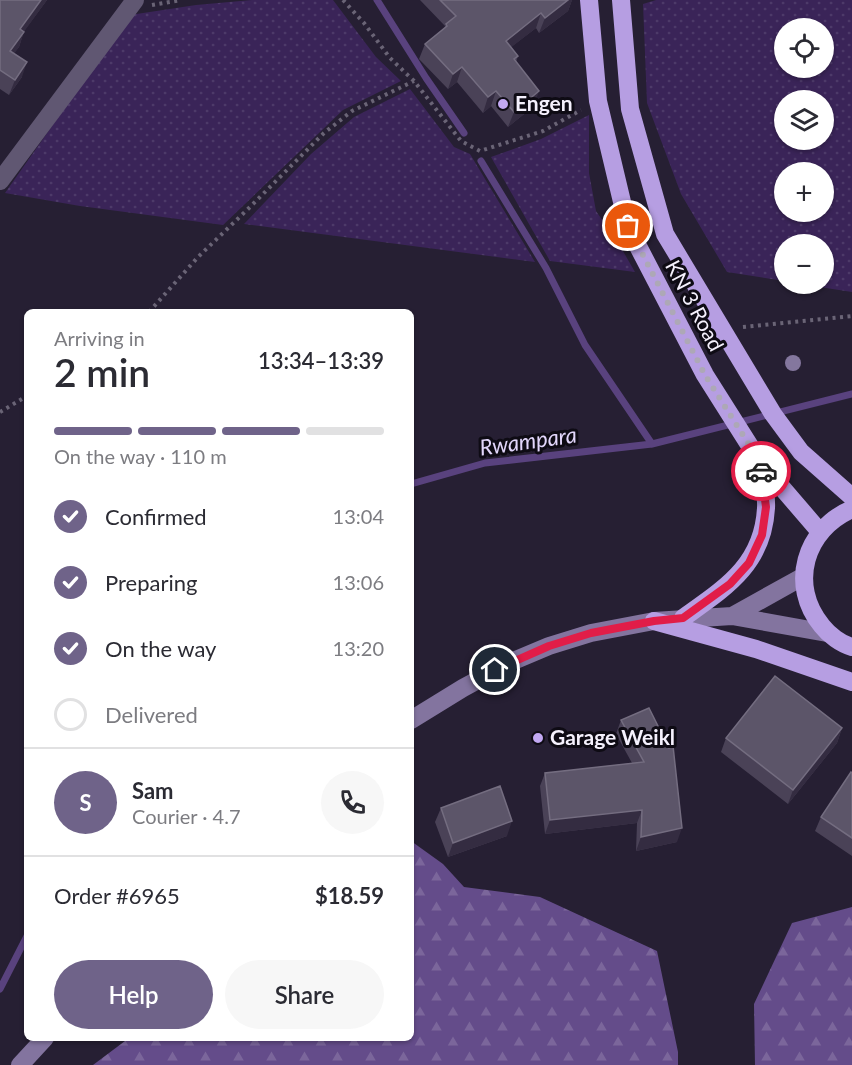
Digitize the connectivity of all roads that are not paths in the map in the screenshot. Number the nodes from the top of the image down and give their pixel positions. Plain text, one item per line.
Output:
1 (135, 0) edge
2 (589, 0) edge
3 (621, 0) edge
4 (0, 181) edge
5 (760, 462) junction
6 (852, 497) edge
7 (852, 509) edge
8 (820, 532) junction
9 (804, 576) junction
10 (732, 616) junction
11 (683, 618) junction
12 (654, 621) junction
13 (827, 633) junction
14 (852, 647) edge
15 (852, 682) edge
16 (414, 718) edge
17 (42, 1041) edge
18 (21, 1065) edge

1 - 4 street
2 - 5 highway, KN 3 Road
3 - 6 highway, KN 3 Road
5 - 8 highway, KN 3 Road
5 - 11 highway
7 - 8 highway
8 - 9 highway
9 - 10 main road
9 - 13 highway
10 - 11 main road
10 - 13 main road
11 - 12 main road
12 - 15 highway
12 - 16 main road
13 - 14 highway
17 - 18 main road

